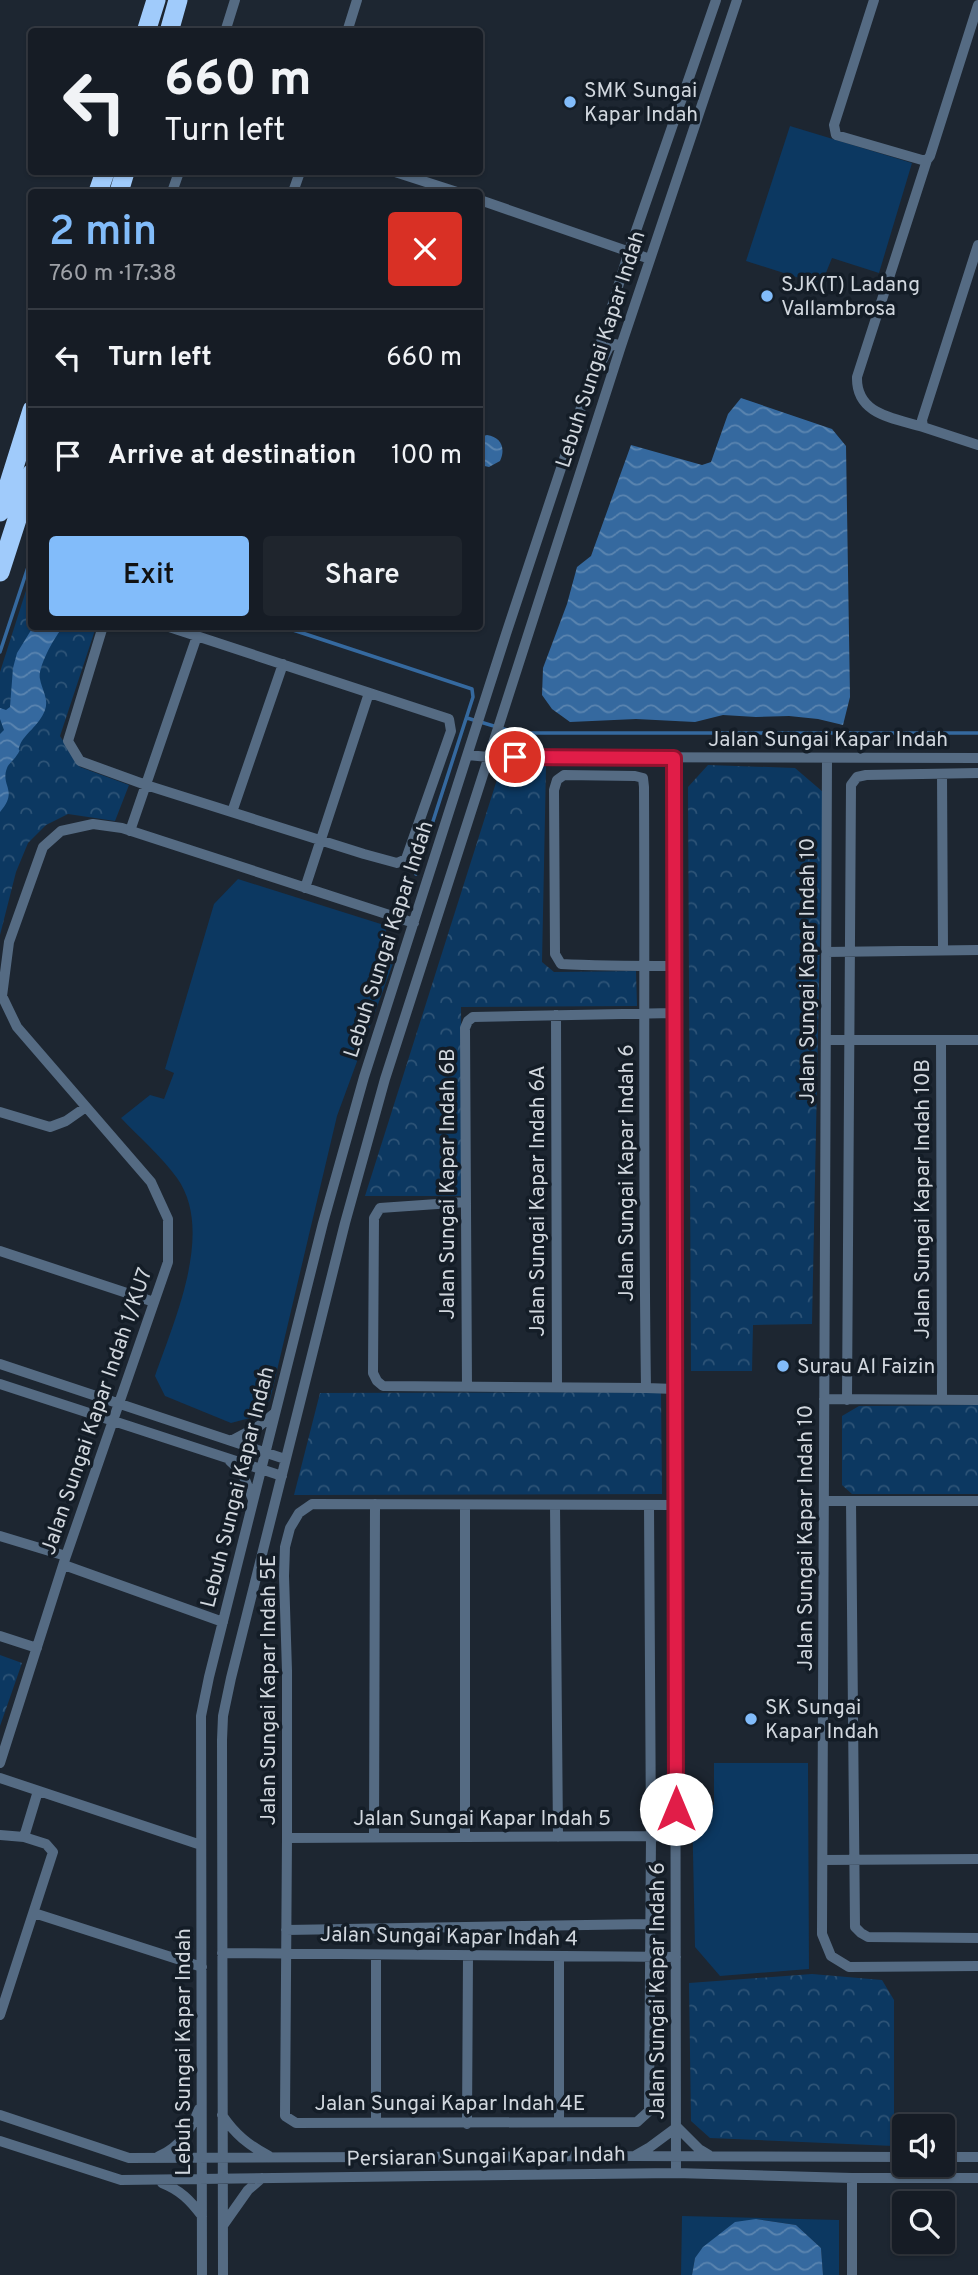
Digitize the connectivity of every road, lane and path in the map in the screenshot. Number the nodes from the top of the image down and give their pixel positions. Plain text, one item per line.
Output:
1 (156, 0) edge
2 (178, 0) edge
3 (235, 0) edge
4 (357, 0) edge
5 (716, 0) edge
6 (737, 0) edge
7 (874, 0) edge
8 (978, 5) edge
9 (147, 28) edge
10 (170, 28) edge
11 (226, 28) edge
12 (348, 28) edge
13 (927, 160) junction
14 (404, 175) edge
15 (448, 189) edge
16 (483, 201) edge
17 (978, 244) edge
18 (629, 251) junction
19 (650, 259) junction
20 (621, 346) junction
21 (584, 395) junction
22 (28, 423) edge
23 (923, 427) junction
24 (978, 444) edge
25 (28, 485) edge
26 (2, 504) edge
27 (1, 566) edge
28 (102, 630) edge
29 (178, 630) edge
30 (197, 636) junction
31 (282, 664) junction
32 (369, 692) junction
33 (468, 755) junction
34 (488, 757) junction
35 (674, 758) junction
36 (827, 758) junction
37 (978, 758) edge
38 (978, 773) edge
39 (942, 774) junction
40 (146, 785) junction
41 (232, 813) junction
42 (130, 831) junction
43 (320, 841) junction
44 (305, 888) junction
45 (414, 923) junction
46 (943, 949) junction
47 (978, 950) edge
48 (850, 951) junction
49 (826, 952) junction
50 (645, 966) junction
51 (675, 966) junction
52 (674, 1013) junction
53 (645, 1014) junction
54 (556, 1015) junction
55 (826, 1040) junction
56 (849, 1040) junction
57 (941, 1040) junction
58 (978, 1040) edge
59 (86, 1107) junction
60 (0, 1112) edge
61 (466, 1202) junction
62 (0, 1251) edge
63 (154, 1302) junction
64 (0, 1364) edge
65 (0, 1384) edge
66 (467, 1387) junction
67 (557, 1387) junction
68 (646, 1388) junction
69 (675, 1389) junction
70 (824, 1399) junction
71 (847, 1399) junction
72 (942, 1400) junction
73 (978, 1400) edge
74 (120, 1403) junction
75 (275, 1413) junction
76 (114, 1421) junction
77 (231, 1441) junction
78 (265, 1453) junction
79 (228, 1458) junction
80 (285, 1459) junction
81 (261, 1469) junction
82 (282, 1476) junction
83 (253, 1500) junction
84 (978, 1501) edge
85 (824, 1502) junction
86 (851, 1502) junction
87 (375, 1504) junction
88 (465, 1505) junction
89 (555, 1505) junction
90 (649, 1505) junction
91 (675, 1505) junction
92 (0, 1536) edge
93 (65, 1561) junction
94 (223, 1622) junction
95 (0, 1636) edge
96 (37, 1648) junction
97 (0, 1763) edge
98 (0, 1778) edge
99 (38, 1791) junction
100 (0, 1835) edge
101 (651, 1836) junction
102 (676, 1836) junction
103 (24, 1837) junction
104 (466, 1837) junction
105 (558, 1837) junction
106 (288, 1838) junction
107 (374, 1838) junction
108 (201, 1845) junction
109 (822, 1860) junction
110 (855, 1860) junction
111 (978, 1860) edge
112 (34, 1913) junction
113 (649, 1924) junction
114 (286, 1930) junction
115 (978, 1938) edge
116 (222, 1953) junction
117 (285, 1954) junction
118 (376, 1955) junction
119 (468, 1956) junction
120 (559, 1957) junction
121 (649, 1957) junction
122 (676, 1957) junction
123 (978, 1966) edge
124 (202, 1967) junction
125 (0, 2015) edge
126 (202, 2101) junction
127 (0, 2115) edge
128 (222, 2115) junction
129 (376, 2122) junction
130 (559, 2122) junction
131 (467, 2124) junction
132 (677, 2127) junction
133 (0, 2141) edge
134 (634, 2156) junction
135 (676, 2157) junction
136 (711, 2157) junction
137 (892, 2157) edge
138 (955, 2157) edge
139 (978, 2157) edge
140 (202, 2158) junction
141 (222, 2158) junction
142 (273, 2158) junction
143 (153, 2159) junction
144 (676, 2173) junction
145 (262, 2178) junction
146 (852, 2178) junction
147 (978, 2178) edge
148 (222, 2179) junction
149 (202, 2180) junction
150 (157, 2181) junction
151 (202, 2216) junction
152 (223, 2226) junction
153 (202, 2275) edge
154 (223, 2275) edge
155 (852, 2275) edge

1 - 9 highway
2 - 10 highway
3 - 11 street
4 - 12 street
5 - 18 street, Lebuh Sungai Kapar Indah
6 - 19 street, Lebuh Sungai Kapar Indah
7 - 13 street
8 - 13 street
13 - 23 street
14 - 15 street
16 - 18 street
17 - 23 street
18 - 19 street
18 - 21 street, Lebuh Sungai Kapar Indah
19 - 20 street, Lebuh Sungai Kapar Indah
20 - 21 street
20 - 34 street, Lebuh Sungai Kapar Indah
21 - 33 street, Lebuh Sungai Kapar Indah
22 - 26 highway
23 - 24 street
25 - 27 highway
28 - 40 street
29 - 30 street
30 - 31 street
30 - 40 street
31 - 32 street
31 - 41 street
32 - 43 street
32 - 43 street
33 - 34 street, Jalan Sungai Kapar Indah
33 - 45 street, Lebuh Sungai Kapar Indah
34 - 35 street, Jalan Sungai Kapar Indah
34 - 80 street, Lebuh Sungai Kapar Indah
35 - 36 street, Jalan Sungai Kapar Indah
35 - 51 street, Jalan Sungai Kapar Indah 6
36 - 37 street, Jalan Sungai Kapar Indah
36 - 49 street, Jalan Sungai Kapar Indah 10
38 - 39 street
39 - 46 street
39 - 48 street
40 - 41 street
40 - 42 street
41 - 43 street
42 - 44 street, Jalan Sungai Kapar Indah 1/KU7
42 - 59 street, Jalan Sungai Kapar Indah 1/KU7
43 - 44 street
44 - 45 street, Jalan Sungai Kapar Indah 1/KU7
45 - 75 street, Lebuh Sungai Kapar Indah
46 - 47 street
46 - 48 street
48 - 49 street
48 - 56 street
49 - 55 street, Jalan Sungai Kapar Indah 10
50 - 50 street, Jalan Sungai Kapar Indah 6
50 - 51 street
50 - 53 street, Jalan Sungai Kapar Indah 6
51 - 52 street, Jalan Sungai Kapar Indah 6
52 - 53 street, Jalan Sungai Kapar Indah 6B
52 - 69 street, Jalan Sungai Kapar Indah 6
53 - 54 street, Jalan Sungai Kapar Indah 6B
53 - 68 street, Jalan Sungai Kapar Indah 6
54 - 61 street, Jalan Sungai Kapar Indah 6B
54 - 67 street, Jalan Sungai Kapar Indah 6A
55 - 56 street
55 - 70 street, Jalan Sungai Kapar Indah 10
56 - 57 street
56 - 71 street
57 - 58 street
57 - 72 street, Jalan Sungai Kapar Indah 10B
59 - 60 street
59 - 63 street, Jalan Sungai Kapar Indah 1/KU7
61 - 66 street, Jalan Sungai Kapar Indah 6B
61 - 66 street
62 - 63 street
63 - 74 street, Jalan Sungai Kapar Indah 1/KU7
64 - 74 street
65 - 76 street
66 - 67 street
67 - 68 street
68 - 69 street
69 - 91 street, Jalan Sungai Kapar Indah 6
70 - 71 street
70 - 85 street, Jalan Sungai Kapar Indah 10
71 - 72 street
72 - 73 street
74 - 76 street, Jalan Sungai Kapar Indah 1/KU7
74 - 77 street
75 - 77 street
75 - 78 street, Lebuh Sungai Kapar Indah
76 - 79 street
76 - 93 street, Jalan Sungai Kapar Indah 1/KU7
77 - 78 street
78 - 80 street
78 - 81 street, Lebuh Sungai Kapar Indah
79 - 81 street
79 - 83 street
80 - 82 street, Lebuh Sungai Kapar Indah
81 - 82 street
81 - 83 street, Lebuh Sungai Kapar Indah
82 - 116 street, Lebuh Sungai Kapar Indah
83 - 94 street, Lebuh Sungai Kapar Indah
84 - 86 street
85 - 86 street
85 - 109 street, Jalan Sungai Kapar Indah 10
86 - 110 street
87 - 88 street, Jalan Sungai Kapar Indah 5E
87 - 106 street, Jalan Sungai Kapar Indah 5E
87 - 107 street
88 - 89 street, Jalan Sungai Kapar Indah 5E
88 - 104 street
89 - 90 street, Jalan Sungai Kapar Indah 5E
89 - 105 street
90 - 91 street, Jalan Sungai Kapar Indah 5E
90 - 101 street
91 - 102 street, Jalan Sungai Kapar Indah 6
92 - 93 street
93 - 94 street
93 - 96 street, Jalan Sungai Kapar Indah 1/KU7
94 - 108 street, Lebuh Sungai Kapar Indah
95 - 96 street
96 - 97 street, Jalan Sungai Kapar Indah 1/KU7
98 - 99 street
99 - 103 street
99 - 108 street
100 - 103 street
101 - 102 street, Jalan Sungai Kapar Indah 5
101 - 105 street, Jalan Sungai Kapar Indah 5
101 - 113 street
102 - 122 street, Jalan Sungai Kapar Indah 6
103 - 112 street
104 - 105 street, Jalan Sungai Kapar Indah 5
104 - 107 street, Jalan Sungai Kapar Indah 5
106 - 107 street, Jalan Sungai Kapar Indah 5
106 - 114 street, Jalan Sungai Kapar Indah 5E
108 - 124 street, Lebuh Sungai Kapar Indah
109 - 110 street
109 - 123 street, Jalan Sungai Kapar Indah 10
110 - 111 street
110 - 115 street
112 - 124 street
112 - 125 street
113 - 114 street, Jalan Sungai Kapar Indah 4
113 - 121 street
114 - 117 street, Jalan Sungai Kapar Indah 5E
116 - 117 street, Jalan Sungai Kapar Indah 4
116 - 128 street, Lebuh Sungai Kapar Indah
117 - 118 street, Jalan Sungai Kapar Indah 4
117 - 129 street, Jalan Sungai Kapar Indah 4E
118 - 119 street, Jalan Sungai Kapar Indah 4
118 - 129 street
119 - 120 street, Jalan Sungai Kapar Indah 4
119 - 131 street
120 - 121 street, Jalan Sungai Kapar Indah 4
120 - 130 street
121 - 122 street, Jalan Sungai Kapar Indah 4
121 - 130 street, Jalan Sungai Kapar Indah 4E
122 - 132 street, Jalan Sungai Kapar Indah 6
124 - 126 street, Lebuh Sungai Kapar Indah
126 - 140 street, Lebuh Sungai Kapar Indah
126 - 143 street
127 - 143 street, Persiaran Sungai Kapar Indah
128 - 141 street, Lebuh Sungai Kapar Indah
128 - 142 street
129 - 131 street, Jalan Sungai Kapar Indah 4E
130 - 131 street, Jalan Sungai Kapar Indah 4E
132 - 134 street
132 - 135 street, Jalan Sungai Kapar Indah 6
132 - 136 street
133 - 150 street, Persiaran Sungai Kapar Indah
134 - 135 street, Persiaran Sungai Kapar Indah
134 - 142 street, Persiaran Sungai Kapar Indah
135 - 136 street, Persiaran Sungai Kapar Indah
135 - 144 street, Jalan Sungai Kapar Indah 6
136 - 137 street, Persiaran Sungai Kapar Indah
138 - 139 street
140 - 141 street, Persiaran Sungai Kapar Indah
140 - 143 street, Persiaran Sungai Kapar Indah
140 - 149 street, Lebuh Sungai Kapar Indah
141 - 142 street, Persiaran Sungai Kapar Indah
141 - 148 street, Lebuh Sungai Kapar Indah
144 - 145 street, Persiaran Sungai Kapar Indah
144 - 146 street, Persiaran Sungai Kapar Indah
145 - 148 street, Persiaran Sungai Kapar Indah
145 - 152 street
146 - 147 street, Persiaran Sungai Kapar Indah
146 - 155 street
148 - 149 street, Persiaran Sungai Kapar Indah
148 - 152 street, Lebuh Sungai Kapar Indah
149 - 150 street, Persiaran Sungai Kapar Indah
149 - 151 street, Lebuh Sungai Kapar Indah
150 - 151 street
151 - 153 street, Lebuh Sungai Kapar Indah
152 - 154 street, Lebuh Sungai Kapar Indah

